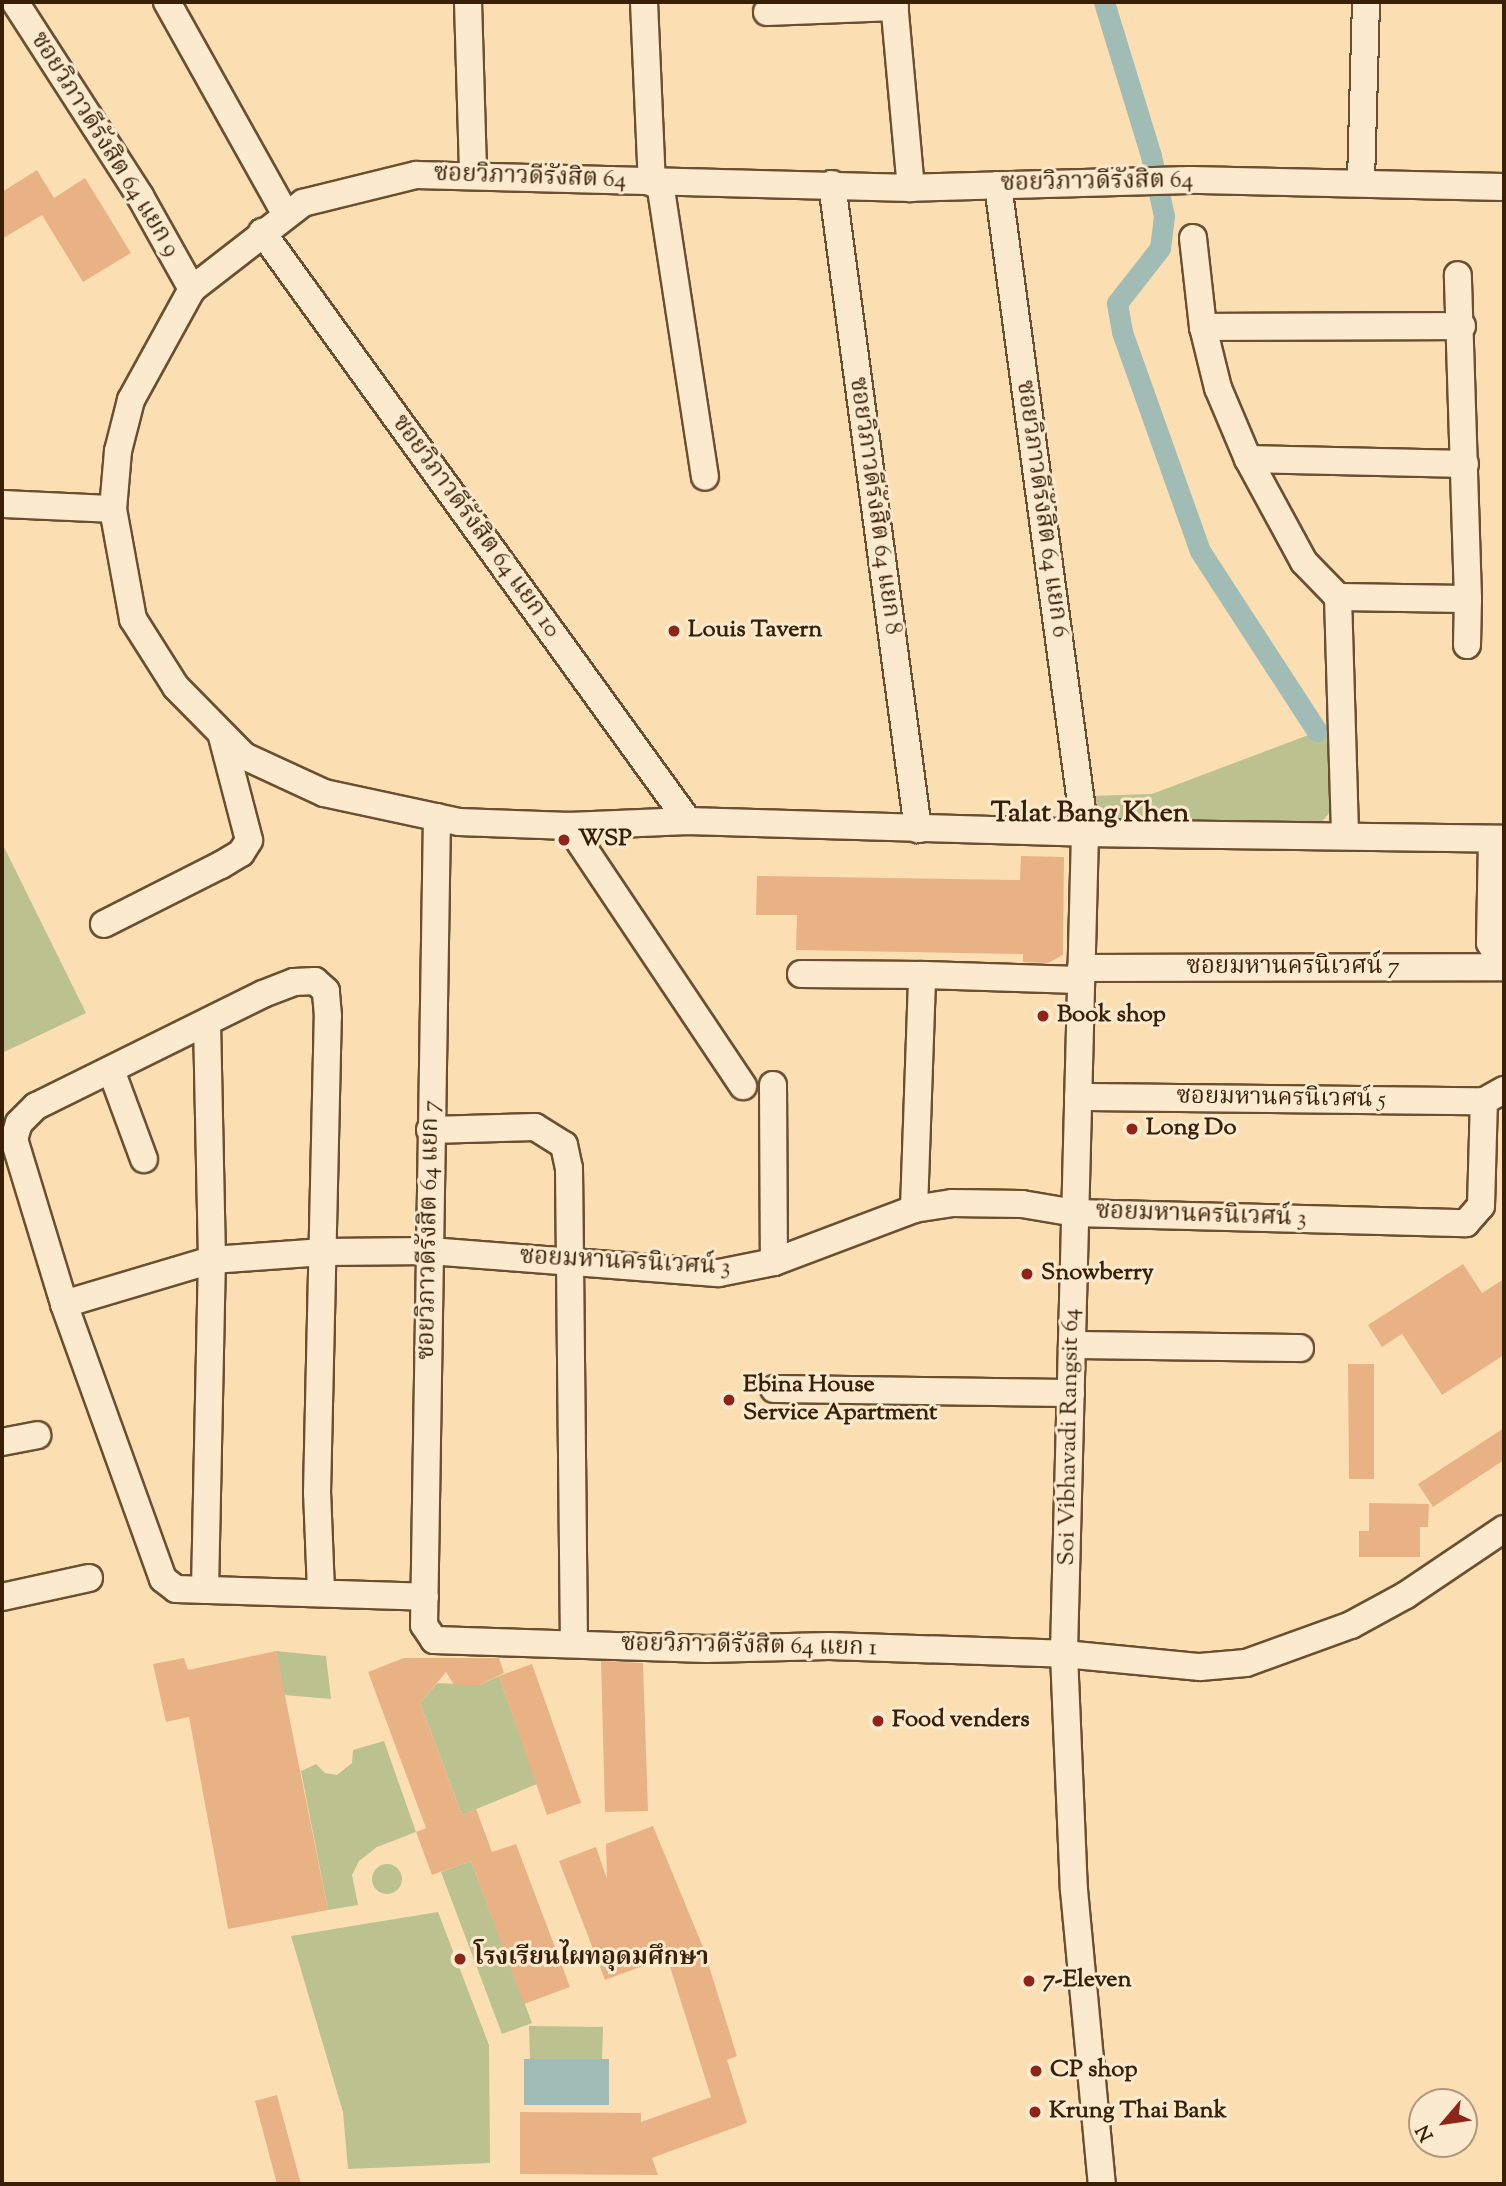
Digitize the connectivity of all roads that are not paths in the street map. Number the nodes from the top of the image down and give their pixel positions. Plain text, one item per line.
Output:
1 (15, 2) edge
2 (167, 2) edge
3 (468, 2) edge
4 (644, 2) edge
5 (1366, 2) edge
6 (894, 4) edge
7 (767, 12) dead end
8 (473, 174) junction
9 (1361, 181) junction
10 (656, 183) junction
11 (832, 184) junction
12 (998, 185) junction
13 (1504, 187) edge
14 (911, 188) junction
15 (286, 215) junction
16 (262, 232) junction
17 (1193, 239) dead end
18 (1458, 275) dead end
19 (192, 289) junction
20 (1462, 326) junction
21 (1203, 327) junction
22 (1248, 459) junction
23 (1465, 464) junction
24 (705, 477) dead end
25 (2, 504) edge
26 (113, 509) junction
27 (1338, 597) junction
28 (1468, 599) junction
29 (1467, 645) dead end
30 (222, 736) junction
31 (437, 817) junction
32 (688, 821) junction
33 (569, 826) junction
34 (918, 829) junction
35 (1085, 833) junction
36 (1345, 835) junction
37 (1498, 839) edge
38 (104, 924) dead end
39 (1504, 966) edge
40 (801, 974) dead end
41 (1081, 974) junction
42 (922, 975) junction
43 (207, 1025) junction
44 (111, 1070) junction
45 (773, 1085) dead end
46 (743, 1086) dead end
47 (1494, 1095) edge
48 (1078, 1097) junction
49 (430, 1130) junction
50 (144, 1159) dead end
51 (914, 1209) junction
52 (1075, 1213) junction
53 (430, 1251) junction
54 (324, 1252) junction
55 (212, 1260) junction
56 (774, 1262) junction
57 (571, 1263) junction
58 (64, 1304) junction
59 (1072, 1345) junction
60 (1300, 1348) dead end
61 (774, 1389) dead end
62 (1071, 1393) junction
63 (37, 1435) dead end
64 (2, 1443) edge
65 (1504, 1529) edge
66 (89, 1578) dead end
67 (205, 1590) junction
68 (321, 1591) junction
69 (2, 1597) edge
70 (425, 1597) junction
71 (434, 1640) joint
72 (574, 1644) junction
73 (1064, 1654) junction
74 (1102, 2184) edge

1 - 19 street, ซอยวิภาวดีรังสิต 64 แยก 9
2 - 15 street
3 - 8 street
4 - 10 street
5 - 9 street
6 - 7 street
6 - 14 street
8 - 10 street, ซอยวิภาวดีรังสิต 64
8 - 15 street, ซอยวิภาวดีรังสิต 64
9 - 12 street, ซอยวิภาวดีรังสิต 64
9 - 13 street, ซอยวิภาวดีรังสิต 64
10 - 11 street, ซอยวิภาวดีรังสิต 64
10 - 24 street
11 - 14 street, ซอยวิภาวดีรังสิต 64
11 - 34 street, ซอยวิภาวดีรังสิต 64 แยก 8
12 - 14 street, ซอยวิภาวดีรังสิต 64
12 - 35 street, ซอยวิภาวดีรังสิต 64 แยก 6
15 - 16 street, ซอยวิภาวดีรังสิต 64
16 - 19 street, ซอยวิภาวดีรังสิต 64
16 - 32 street, ซอยวิภาวดีรังสิต 64 แยก 10
17 - 21 street
18 - 20 street
19 - 26 street, ซอยวิภาวดีรังสิต 64
20 - 21 street
20 - 23 street
21 - 22 street
22 - 23 street
22 - 27 street
23 - 28 street
25 - 26 street
26 - 30 street, ซอยวิภาวดีรังสิต 64
27 - 28 street
27 - 36 street
28 - 29 street
30 - 31 street, ซอยวิภาวดีรังสิต 64
30 - 38 street
31 - 33 street, ซอยวิภาวดีรังสิต 64
31 - 49 street, ซอยวิภาวดีรังสิต 64 แยก 7
32 - 33 street, ซอยวิภาวดีรังสิต 64
32 - 34 street
33 - 46 street
34 - 35 street
35 - 36 street
35 - 41 street, Soi Vibhavadi Rangsit 64
36 - 37 street
37 - 39 street
39 - 41 street, ซอยมหานครนิเวศน์ 7
40 - 42 street, ซอยมหานครนิเวศน์ 7
41 - 42 street, ซอยมหานครนิเวศน์ 7
41 - 48 street, Soi Vibhavadi Rangsit 64
42 - 51 street
43 - 44 street
43 - 54 street
43 - 55 street
44 - 50 street
44 - 58 street
45 - 56 street
47 - 48 street, ซอยมหานครนิเวศน์ 5
47 - 52 street, ซอยมหานครนิเวศน์ 3
48 - 52 street, Soi Vibhavadi Rangsit 64
49 - 53 street, ซอยวิภาวดีรังสิต 64 แยก 7
49 - 57 street
51 - 52 street, ซอยมหานครนิเวศน์ 3
51 - 56 street, ซอยมหานครนิเวศน์ 3
52 - 59 street, Soi Vibhavadi Rangsit 64
53 - 54 street, ซอยมหานครนิเวศน์ 3
53 - 57 street, ซอยมหานครนิเวศน์ 3
53 - 70 street, ซอยวิภาวดีรังสิต 64 แยก 7
54 - 55 street, ซอยมหานครนิเวศน์ 3
54 - 68 street
55 - 58 street, ซอยมหานครนิเวศน์ 3
55 - 67 street
56 - 57 street, ซอยมหานครนิเวศน์ 3
57 - 72 street
58 - 67 street
59 - 60 street
59 - 62 street, Soi Vibhavadi Rangsit 64
61 - 62 street
62 - 73 street, Soi Vibhavadi Rangsit 64
63 - 64 street
65 - 73 street, ซอยวิภาวดีรังสิต 64 แยก 1
66 - 69 street
67 - 68 street
68 - 70 street
70 - 71 street, ซอยวิภาวดีรังสิต 64 แยก 7
71 - 72 street, ซอยวิภาวดีรังสิต 64 แยก 1
72 - 73 street, ซอยวิภาวดีรังสิต 64 แยก 1
73 - 74 street, Soi Vibhavadi Rangsit 64

